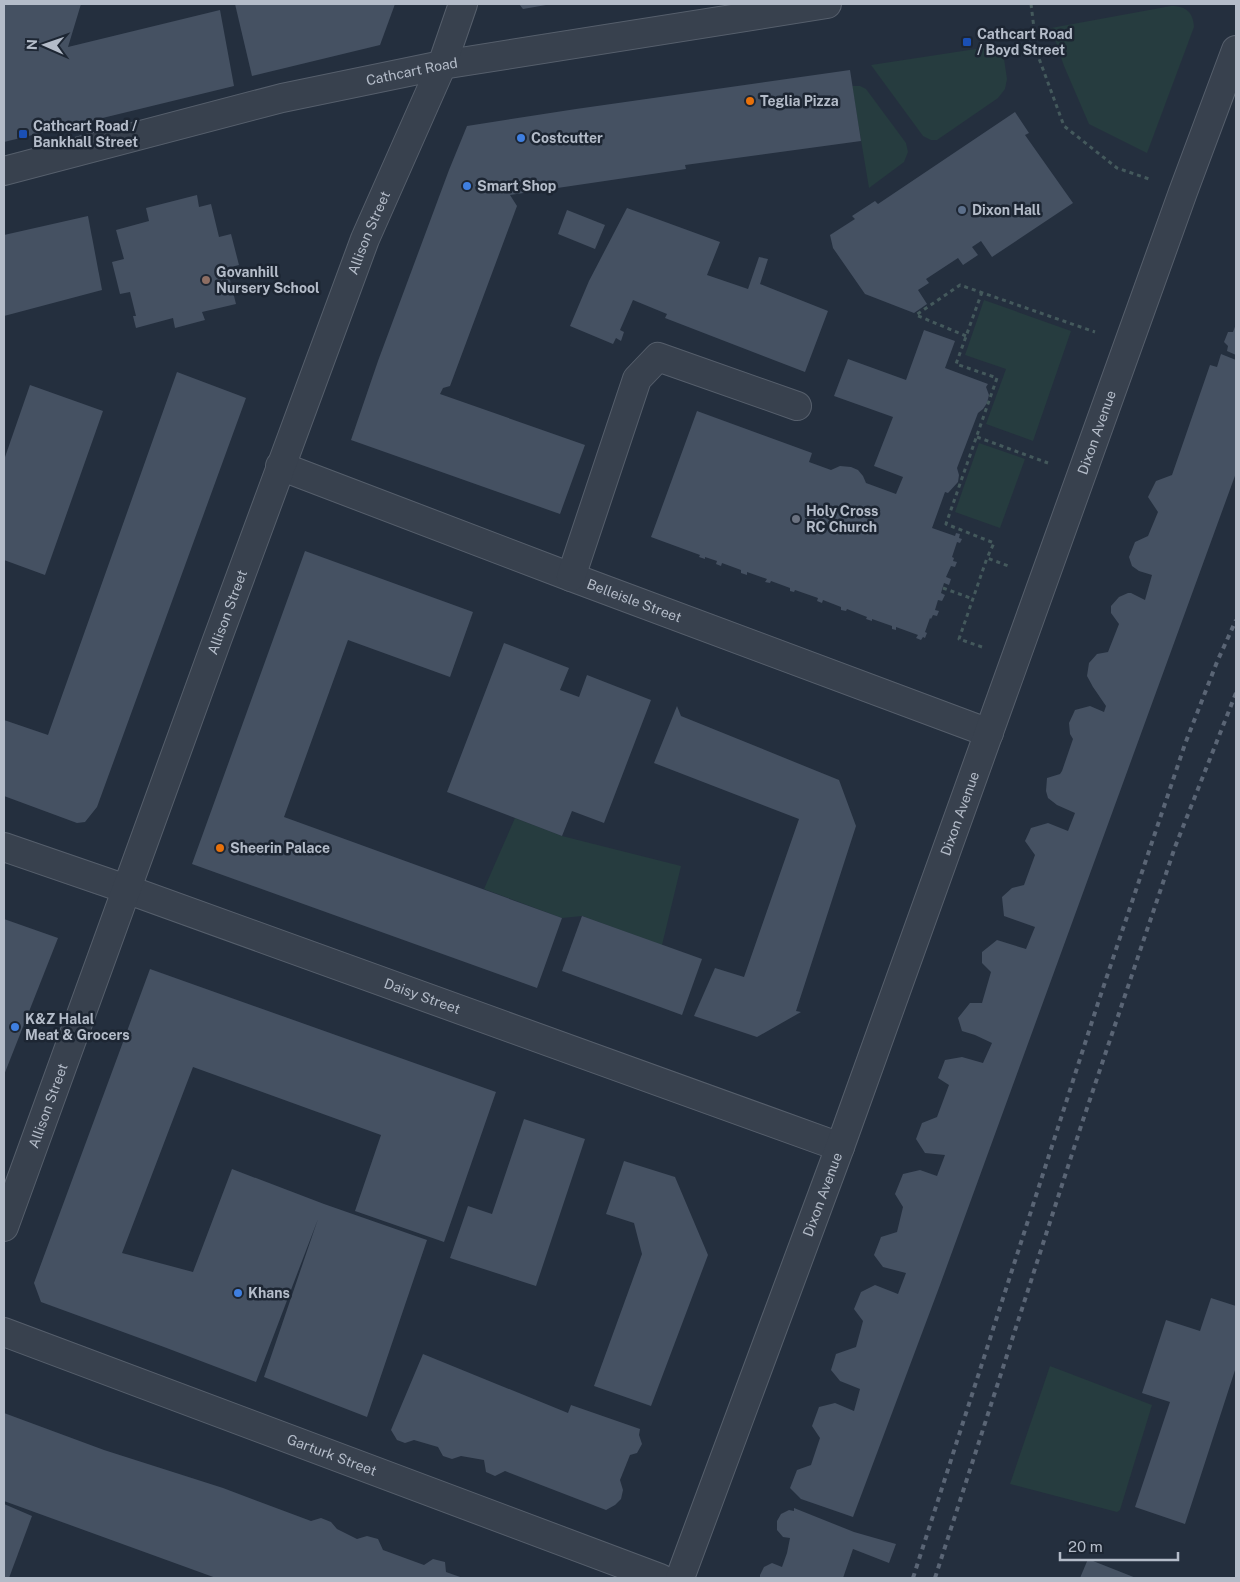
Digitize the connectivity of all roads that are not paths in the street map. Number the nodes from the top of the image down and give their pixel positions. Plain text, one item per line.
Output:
1 (463, 4) edge
2 (827, 4) edge
3 (1236, 50) edge
4 (442, 65) junction
5 (4, 171) edge
6 (798, 406) dead end
7 (280, 466) junction
8 (571, 577) junction
9 (989, 733) junction
10 (4, 847) edge
11 (126, 889) junction
12 (840, 1147) junction
13 (4, 1227) edge
14 (4, 1332) edge
15 (660, 1578) edge
16 (680, 1578) edge

1 - 4 street, Allison Street
2 - 4 street, Cathcart Road
3 - 9 street, Dixon Avenue
4 - 5 street, Cathcart Road
4 - 7 street, Allison Street
6 - 8 street
7 - 8 street, Belleisle Street
7 - 11 street, Allison Street
8 - 9 street, Belleisle Street
9 - 12 street, Dixon Avenue
10 - 11 street, Daisy Street
11 - 12 street, Daisy Street
11 - 13 street, Allison Street
12 - 16 street, Dixon Avenue
14 - 15 street, Garturk Street

